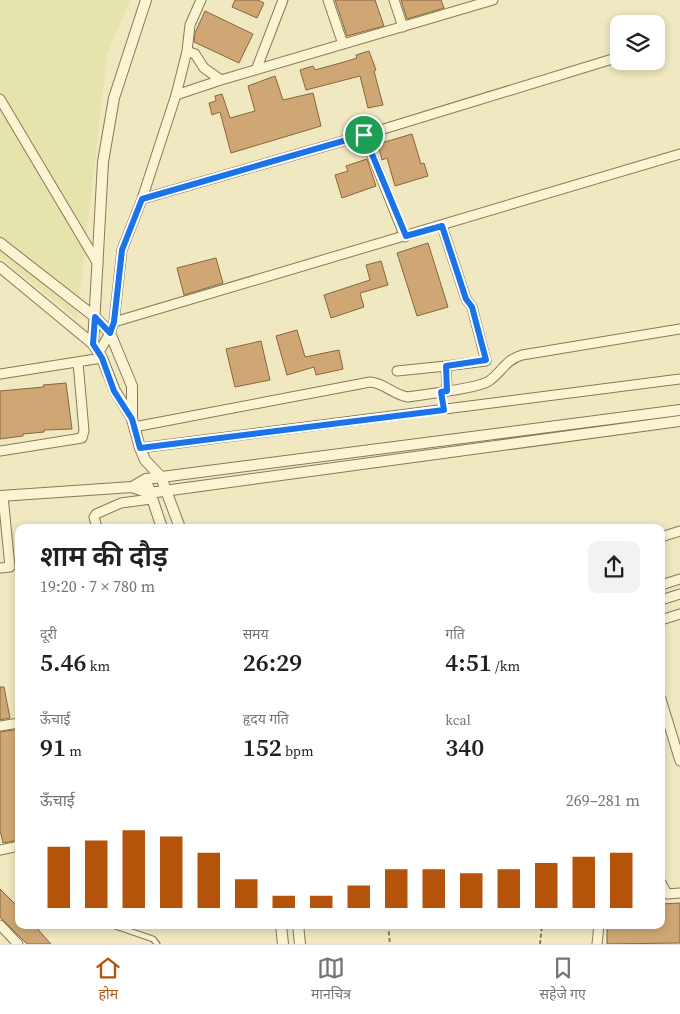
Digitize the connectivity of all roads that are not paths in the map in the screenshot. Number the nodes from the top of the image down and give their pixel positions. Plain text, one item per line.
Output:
1 (146, 0) edge
2 (201, 0) edge
3 (283, 0) edge
4 (328, 0) edge
5 (394, 0) edge
6 (457, 0) edge
7 (493, 0) edge
8 (460, 10) junction
9 (403, 27) junction
10 (343, 44) junction
11 (187, 51) junction
12 (610, 60) edge
13 (256, 70) junction
14 (221, 80) junction
15 (176, 95) junction
16 (0, 99) edge
17 (364, 135) junction
18 (680, 154) edge
19 (142, 199) junction
20 (442, 226) junction
21 (406, 236) junction
22 (0, 243) edge
23 (98, 265) junction
24 (0, 268) edge
25 (95, 317) junction
26 (114, 322) junction
27 (680, 329) edge
28 (110, 333) junction
29 (98, 351) junction
30 (78, 362) junction
31 (446, 366) junction
32 (397, 371) dead end
33 (0, 374) edge
34 (680, 379) edge
35 (444, 391) junction
36 (444, 410) junction
37 (680, 410) edge
38 (680, 421) edge
39 (133, 423) junction
40 (140, 448) junction
41 (0, 451) edge
42 (145, 460) junction
43 (161, 477) junction
44 (146, 479) junction
45 (132, 487) junction
46 (166, 490) junction
47 (2, 496) edge
48 (150, 496) junction
49 (96, 524) edge
50 (160, 524) edge
51 (179, 524) edge
52 (680, 531) edge
53 (665, 536) edge
54 (0, 568) edge
55 (680, 579) edge
56 (665, 583) edge
57 (680, 594) edge
58 (665, 599) edge
59 (680, 614) edge
60 (665, 619) edge
61 (665, 712) edge
62 (15, 724) edge
63 (0, 726) edge
64 (680, 761) edge
65 (15, 847) edge
66 (0, 850) edge
67 (680, 893) edge
68 (665, 894) edge
69 (0, 925) edge
70 (124, 929) edge
71 (281, 929) edge
72 (298, 929) edge
73 (599, 929) edge
74 (18, 944) edge
75 (157, 944) edge
76 (283, 944) edge
77 (300, 944) edge
78 (597, 944) edge

1 - 23 street
2 - 11 street
3 - 13 street
4 - 10 street
5 - 9 street
6 - 8 street
7 - 8 street
8 - 9 street
9 - 10 street
10 - 13 street
11 - 14 street
11 - 15 street
12 - 17 street
13 - 14 street
14 - 15 street
15 - 19 street
16 - 23 street
17 - 19 street
17 - 21 street
18 - 20 street
19 - 26 street
20 - 21 street
20 - 31 street
21 - 26 street
22 - 25 street
23 - 25 street
24 - 29 street
25 - 28 street
25 - 29 street
26 - 28 street
27 - 35 street
28 - 29 street
28 - 39 street
29 - 30 street
29 - 39 street
30 - 33 street
30 - 41 street
31 - 32 street
31 - 35 street
34 - 36 street
35 - 36 street
35 - 39 street
36 - 40 street
37 - 43 street
38 - 46 street
39 - 40 street
40 - 42 street
42 - 43 street
42 - 44 street
43 - 44 street
43 - 46 street
44 - 45 street
44 - 48 street
45 - 47 street
45 - 48 street
46 - 48 street
46 - 51 street
47 - 54 street
48 - 49 street
48 - 50 street
52 - 53 street
55 - 56 street
57 - 58 street
59 - 60 street
61 - 64 street
62 - 63 street
65 - 66 street
67 - 68 street
69 - 74 street
70 - 75 lane
71 - 76 street
72 - 77 street
73 - 78 street

